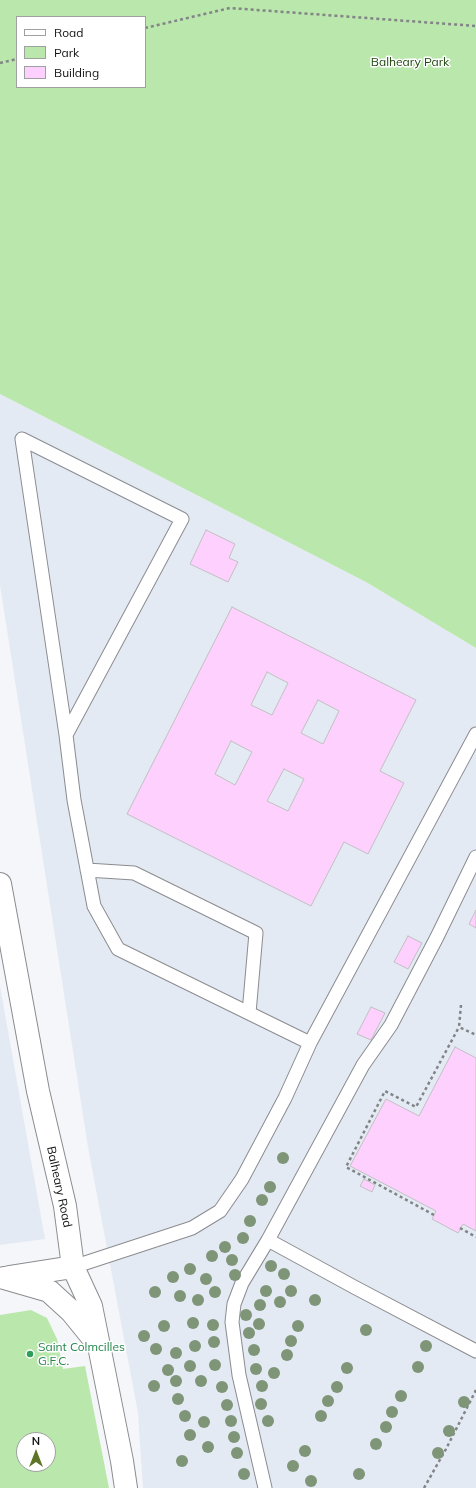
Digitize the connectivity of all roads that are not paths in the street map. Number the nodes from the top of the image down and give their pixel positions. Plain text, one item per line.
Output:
1 (476, 734) edge
2 (66, 735) junction
3 (476, 858) edge
4 (87, 870) junction
5 (0, 884) edge
6 (249, 1013) junction
7 (310, 1043) junction
8 (268, 1240) junction
9 (73, 1267) junction
10 (2, 1278) edge
11 (100, 1348) junction
12 (476, 1351) edge
13 (126, 1488) edge
14 (264, 1488) edge

1 - 7 lane
2 - 2 lane
2 - 4 lane
3 - 8 lane
4 - 6 lane
4 - 6 lane
5 - 9 street, Balheary Road
6 - 7 lane
7 - 9 lane
8 - 12 lane
8 - 14 lane
9 - 10 street
9 - 11 street, Balheary Road
10 - 11 street
11 - 13 street, Balheary Road

